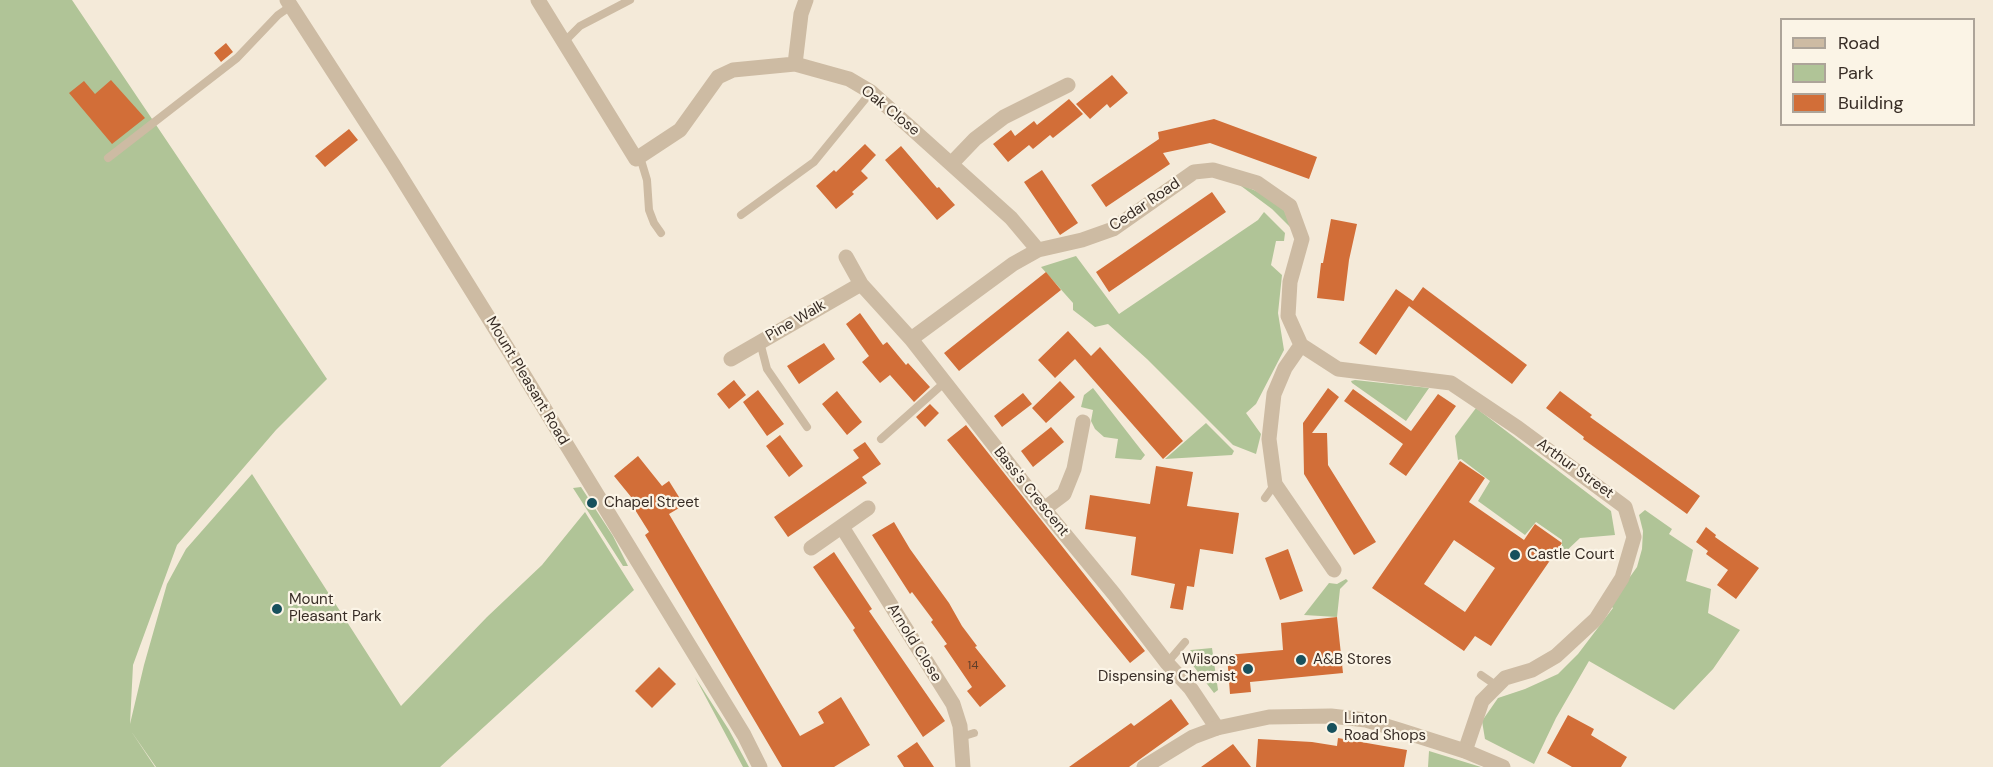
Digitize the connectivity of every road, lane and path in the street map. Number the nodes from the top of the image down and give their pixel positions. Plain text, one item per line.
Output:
1 (538, 0) edge
2 (630, 0) edge
3 (806, 0) edge
4 (289, 3) edge
5 (564, 42) junction
6 (795, 64) junction
7 (1068, 85) dead end
8 (871, 92) junction
9 (640, 157) junction
10 (108, 158) dead end
11 (952, 163) junction
12 (741, 214) dead end
13 (661, 233) dead end
14 (1038, 250) junction
15 (846, 256) dead end
16 (861, 284) junction
17 (911, 339) junction
18 (760, 342) junction
19 (1301, 345) junction
20 (732, 359) dead end
21 (944, 383) junction
22 (1083, 422) dead end
23 (807, 427) dead end
24 (880, 439) dead end
25 (1275, 484) junction
26 (1265, 498) dead end
27 (868, 508) dead end
28 (1044, 509) junction
29 (842, 527) junction
30 (811, 548) dead end
31 (1334, 570) dead end
32 (1185, 642) dead end
33 (1167, 663) junction
34 (1481, 675) dead end
35 (1497, 686) junction
36 (1217, 728) junction
37 (1465, 751) junction
38 (1500, 765) edge
39 (760, 767) edge
40 (963, 767) edge
41 (1144, 767) edge

1 - 5 street
2 - 5 lane
3 - 6 street
4 - 10 lane
4 - 39 street, Mount Pleasant Road
5 - 9 street
6 - 8 street, Oak Close
6 - 9 street, Oak Close
7 - 11 street
8 - 11 street, Oak Close
8 - 12 lane
9 - 13 lane
11 - 14 street, Oak Close
14 - 17 street, Cedar Road
14 - 19 street, Cedar Road
15 - 16 street, Bass's Crescent
16 - 17 street, Bass's Crescent
16 - 18 street, Pine Walk
17 - 21 street, Bass's Crescent
18 - 20 street, Pine Walk
18 - 23 lane
19 - 25 street
19 - 35 street, Arthur Street
21 - 24 lane
21 - 28 street, Bass's Crescent
22 - 28 street
25 - 26 lane
25 - 31 street
27 - 29 street
28 - 33 street, Bass's Crescent
29 - 30 street
29 - 40 street, Arnold Close
32 - 33 lane
33 - 36 street, Bass's Crescent
34 - 35 lane
35 - 37 street, Arthur Street
36 - 37 street
36 - 41 street
37 - 38 street

